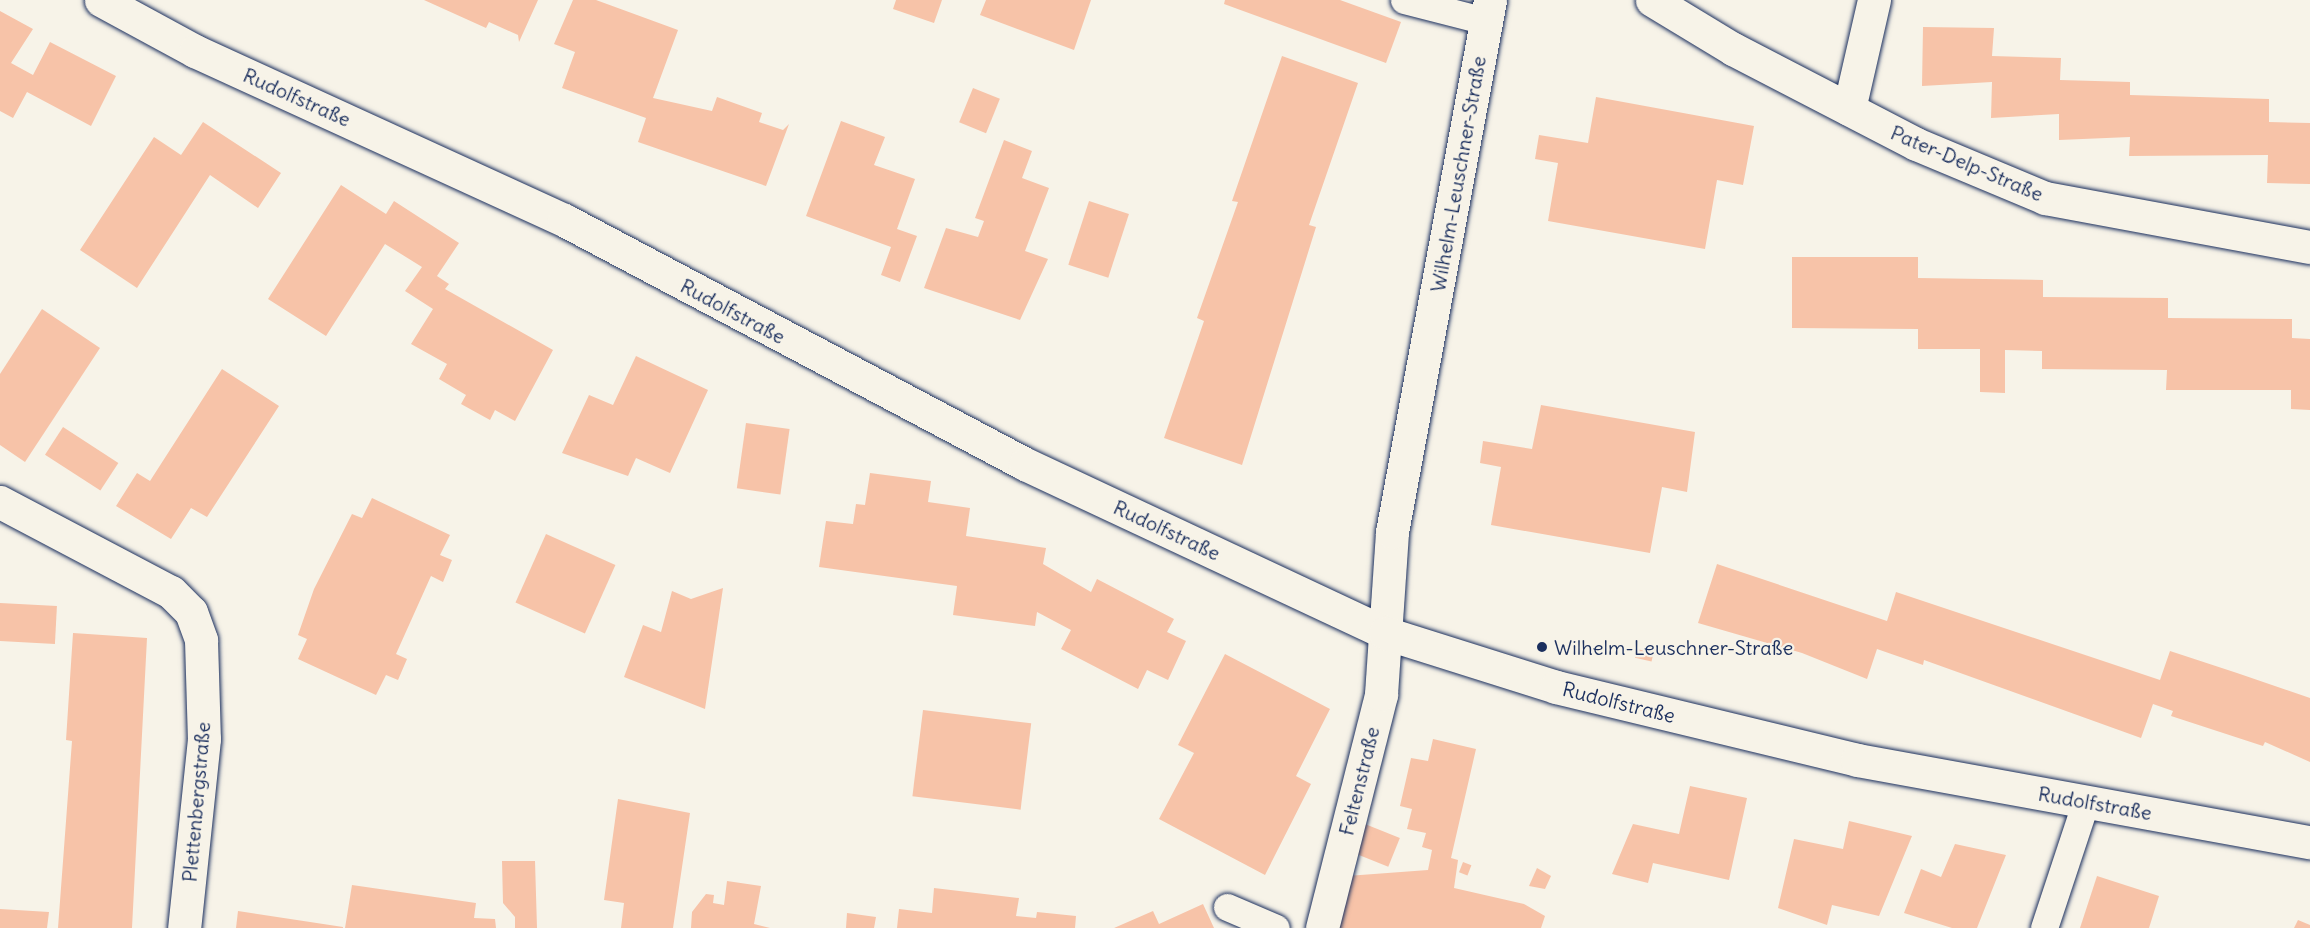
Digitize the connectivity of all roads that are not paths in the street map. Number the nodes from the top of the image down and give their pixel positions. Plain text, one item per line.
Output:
1 (100, 0) edge
2 (1404, 0) edge
3 (1652, 0) edge
4 (1874, 0) edge
5 (1488, 11) edge
6 (1849, 109) junction
7 (2310, 247) edge
8 (0, 502) edge
9 (1385, 633) junction
10 (2086, 801) junction
11 (2310, 842) edge
12 (1227, 907) dead end
13 (184, 928) edge
14 (1276, 928) edge
15 (1322, 928) edge
16 (2044, 928) edge

1 - 9 street, Rudolfstraße
2 - 5 lane
3 - 6 street, Pater-Delp-Straße
4 - 6 street
5 - 9 street, Wilhelm-Leuschner-Straße
6 - 7 street, Pater-Delp-Straße
8 - 13 street, Plettenbergstraße
9 - 10 street, Rudolfstraße
9 - 15 street, Feltenstraße
10 - 11 street, Rudolfstraße
10 - 16 lane
12 - 14 lane

